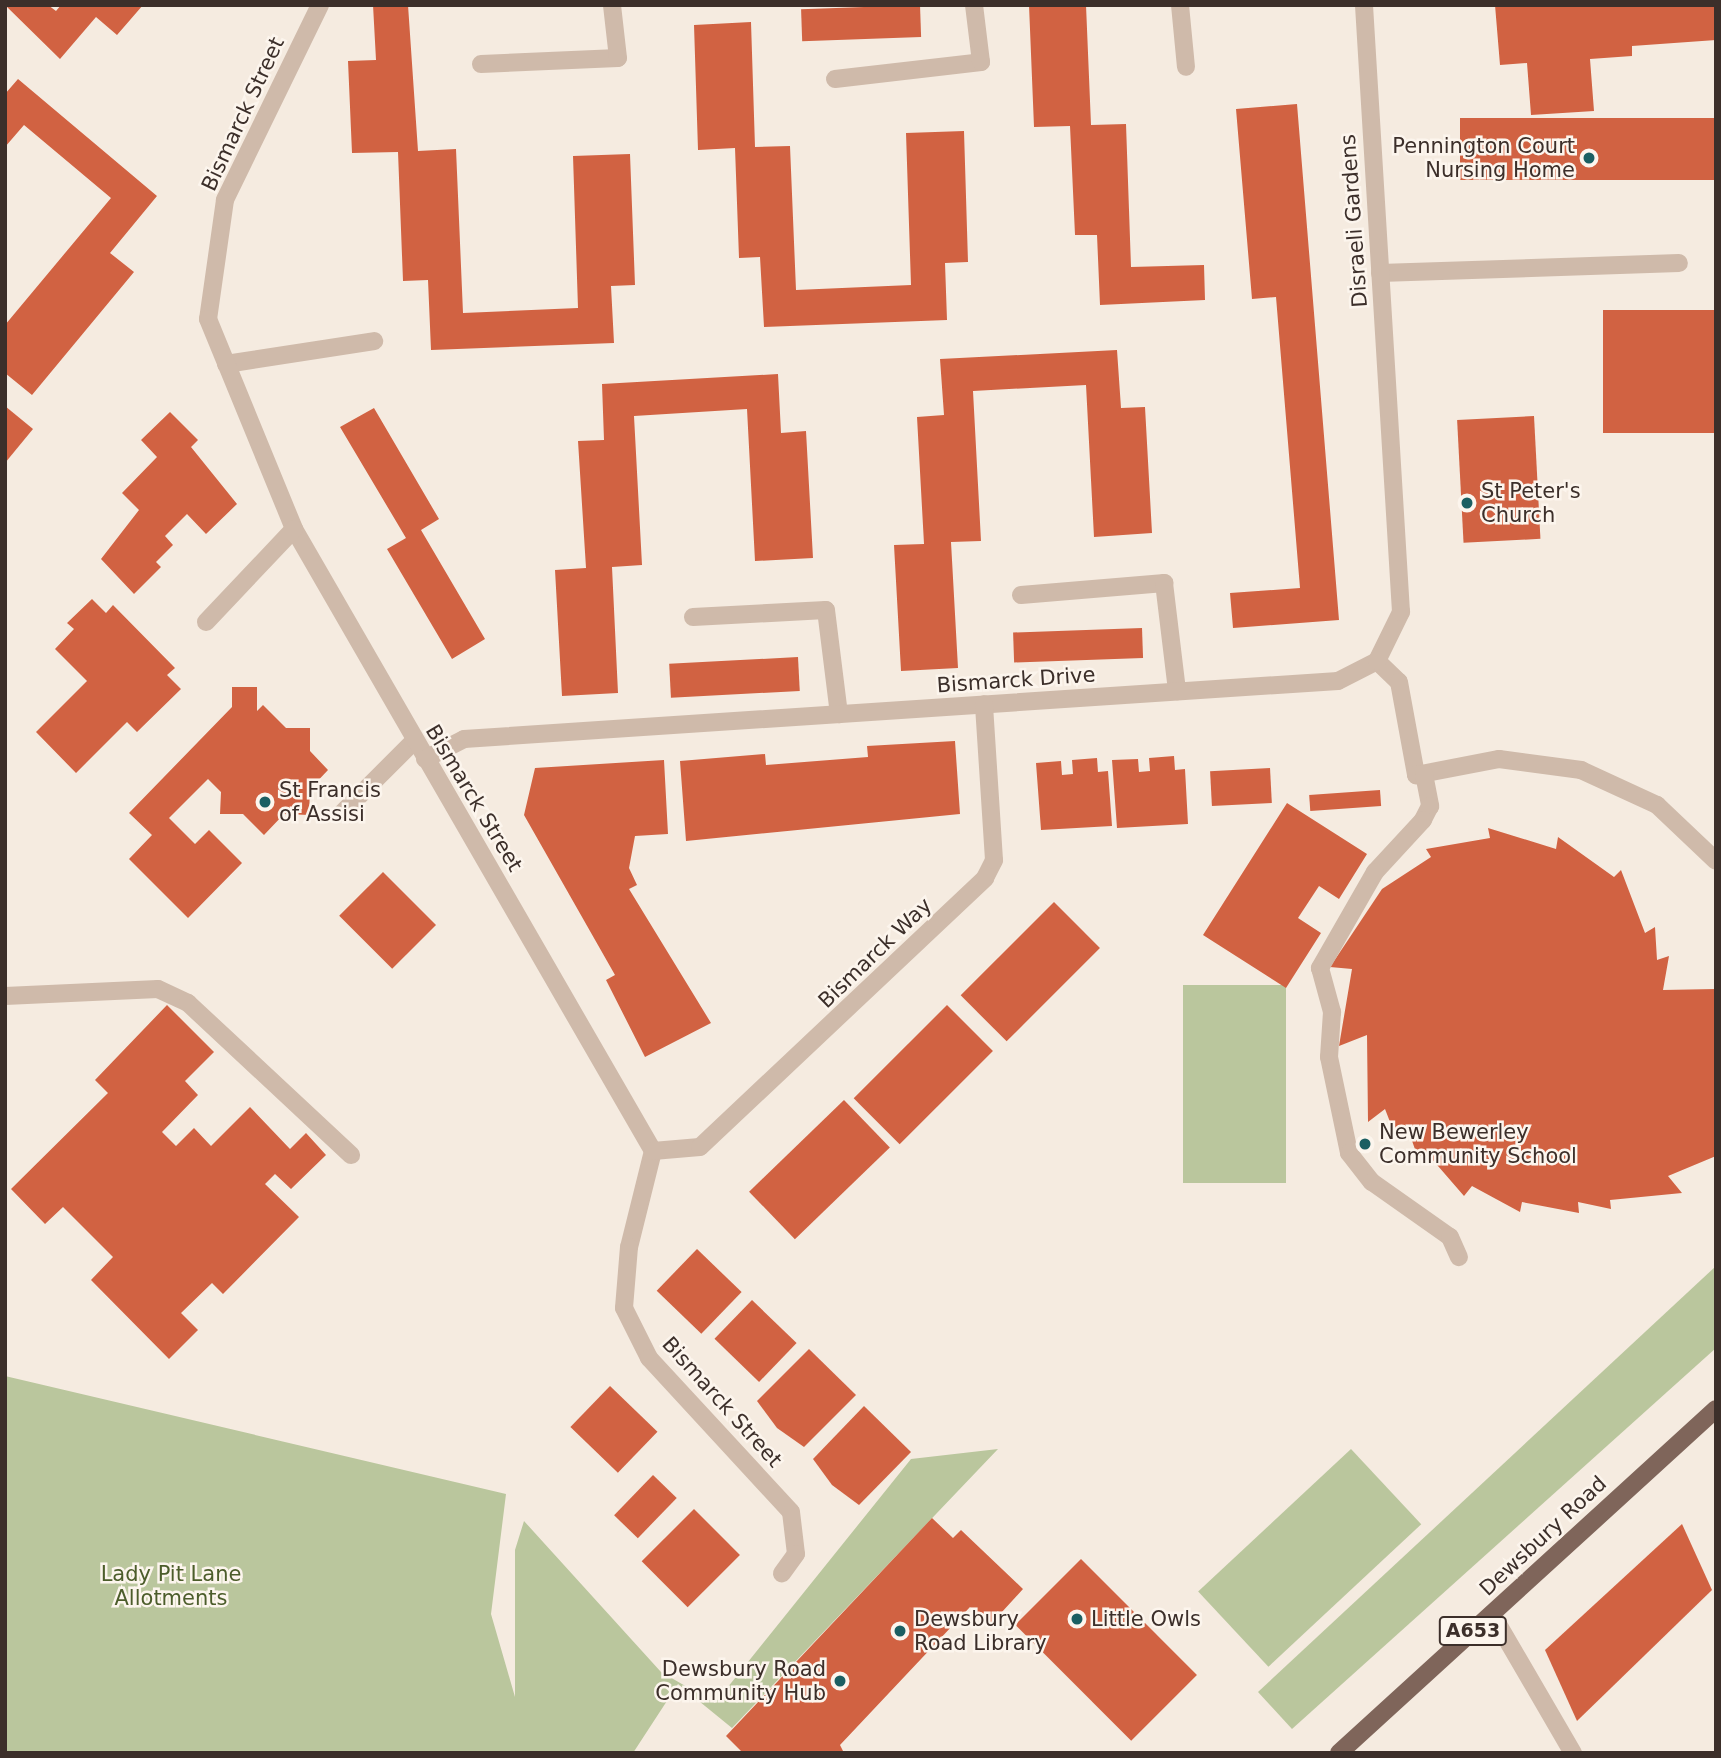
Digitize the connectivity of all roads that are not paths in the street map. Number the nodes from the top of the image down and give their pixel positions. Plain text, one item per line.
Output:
1 (320, 5) edge
2 (612, 5) edge
3 (974, 5) edge
4 (1180, 5) edge
5 (1364, 5) edge
6 (481, 64) dead end
7 (1186, 67) dead end
8 (835, 79) dead end
9 (1679, 264) dead end
10 (1380, 273) junction
11 (374, 341) dead end
12 (226, 364) junction
13 (294, 529) junction
14 (1021, 595) dead end
15 (693, 617) dead end
16 (206, 622) dead end
17 (1377, 662) junction
18 (1177, 691) junction
19 (984, 704) junction
20 (839, 714) junction
21 (414, 741) junction
22 (425, 759) junction
23 (1424, 774) junction
24 (342, 813) dead end
25 (1716, 861) edge
26 (5, 996) edge
27 (653, 1151) junction
28 (351, 1155) dead end
29 (1459, 1257) dead end
30 (1716, 1409) edge
31 (782, 1573) dead end
32 (1492, 1614) junction
33 (1339, 1753) edge
34 (1573, 1753) edge

1 - 12 street, Bismarck Street
2 - 6 street
3 - 8 street
4 - 7 street
5 - 10 street, Disraeli Gardens
9 - 10 street
10 - 17 street, Disraeli Gardens
11 - 12 street
12 - 13 street, Bismarck Street
13 - 16 street
13 - 21 street, Bismarck Street
14 - 18 street
15 - 20 street
17 - 18 street, Bismarck Drive
17 - 23 street
18 - 19 street, Bismarck Drive
19 - 20 street, Bismarck Drive
19 - 27 street, Bismarck Way
20 - 22 street, Bismarck Drive
21 - 22 street, Bismarck Street
21 - 24 street
22 - 27 street, Bismarck Street
23 - 25 street
23 - 29 street
26 - 28 street
27 - 31 street, Bismarck Street
30 - 32 main road, Dewsbury Road / A653
32 - 33 main road, Dewsbury Road / A653
32 - 34 street

